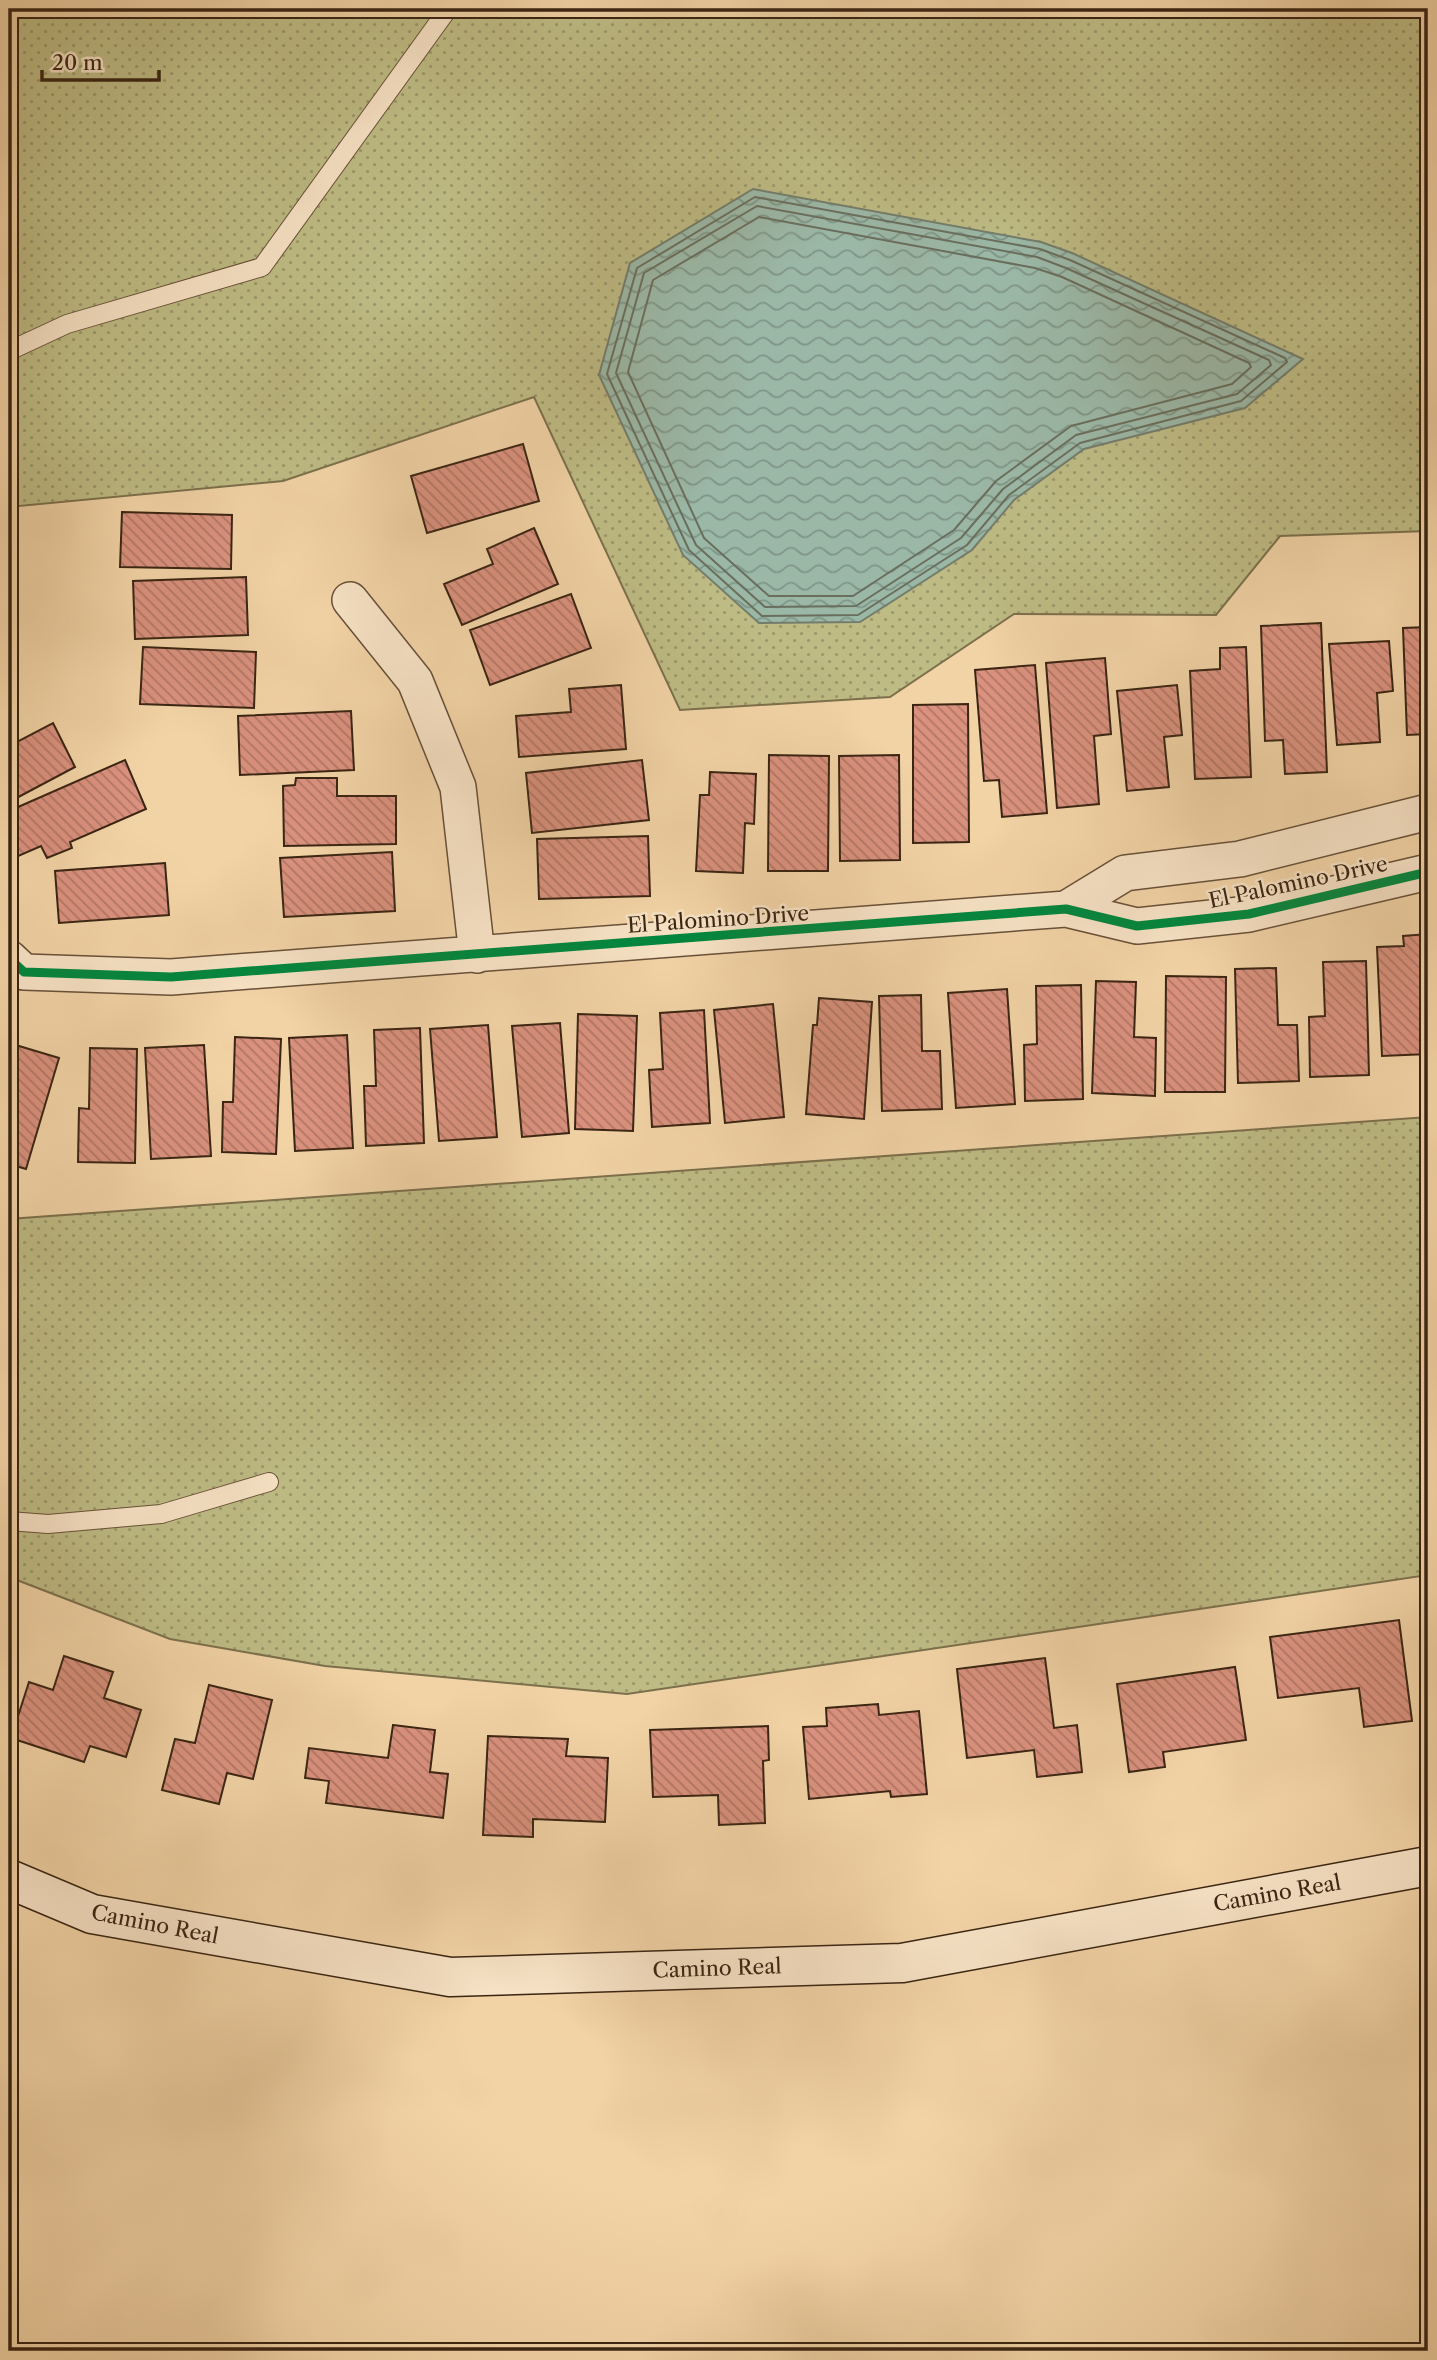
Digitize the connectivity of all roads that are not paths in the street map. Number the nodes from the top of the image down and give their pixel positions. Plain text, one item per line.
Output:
1 (448, 9) edge
2 (9, 351) edge
3 (350, 600) dead end
4 (1428, 812) edge
5 (1428, 872) edge
6 (1066, 909) junction
7 (477, 955) junction
8 (9, 958) edge
9 (268, 1482) dead end
10 (9, 1521) edge
11 (1428, 1866) edge
12 (9, 1879) edge

1 - 2 lane
3 - 7 street
4 - 6 street, El Palomino Drive
5 - 6 street, El Palomino Drive
6 - 7 street, El Palomino Drive
7 - 8 street, El Palomino Drive
9 - 10 lane
11 - 12 main road, Camino Real

